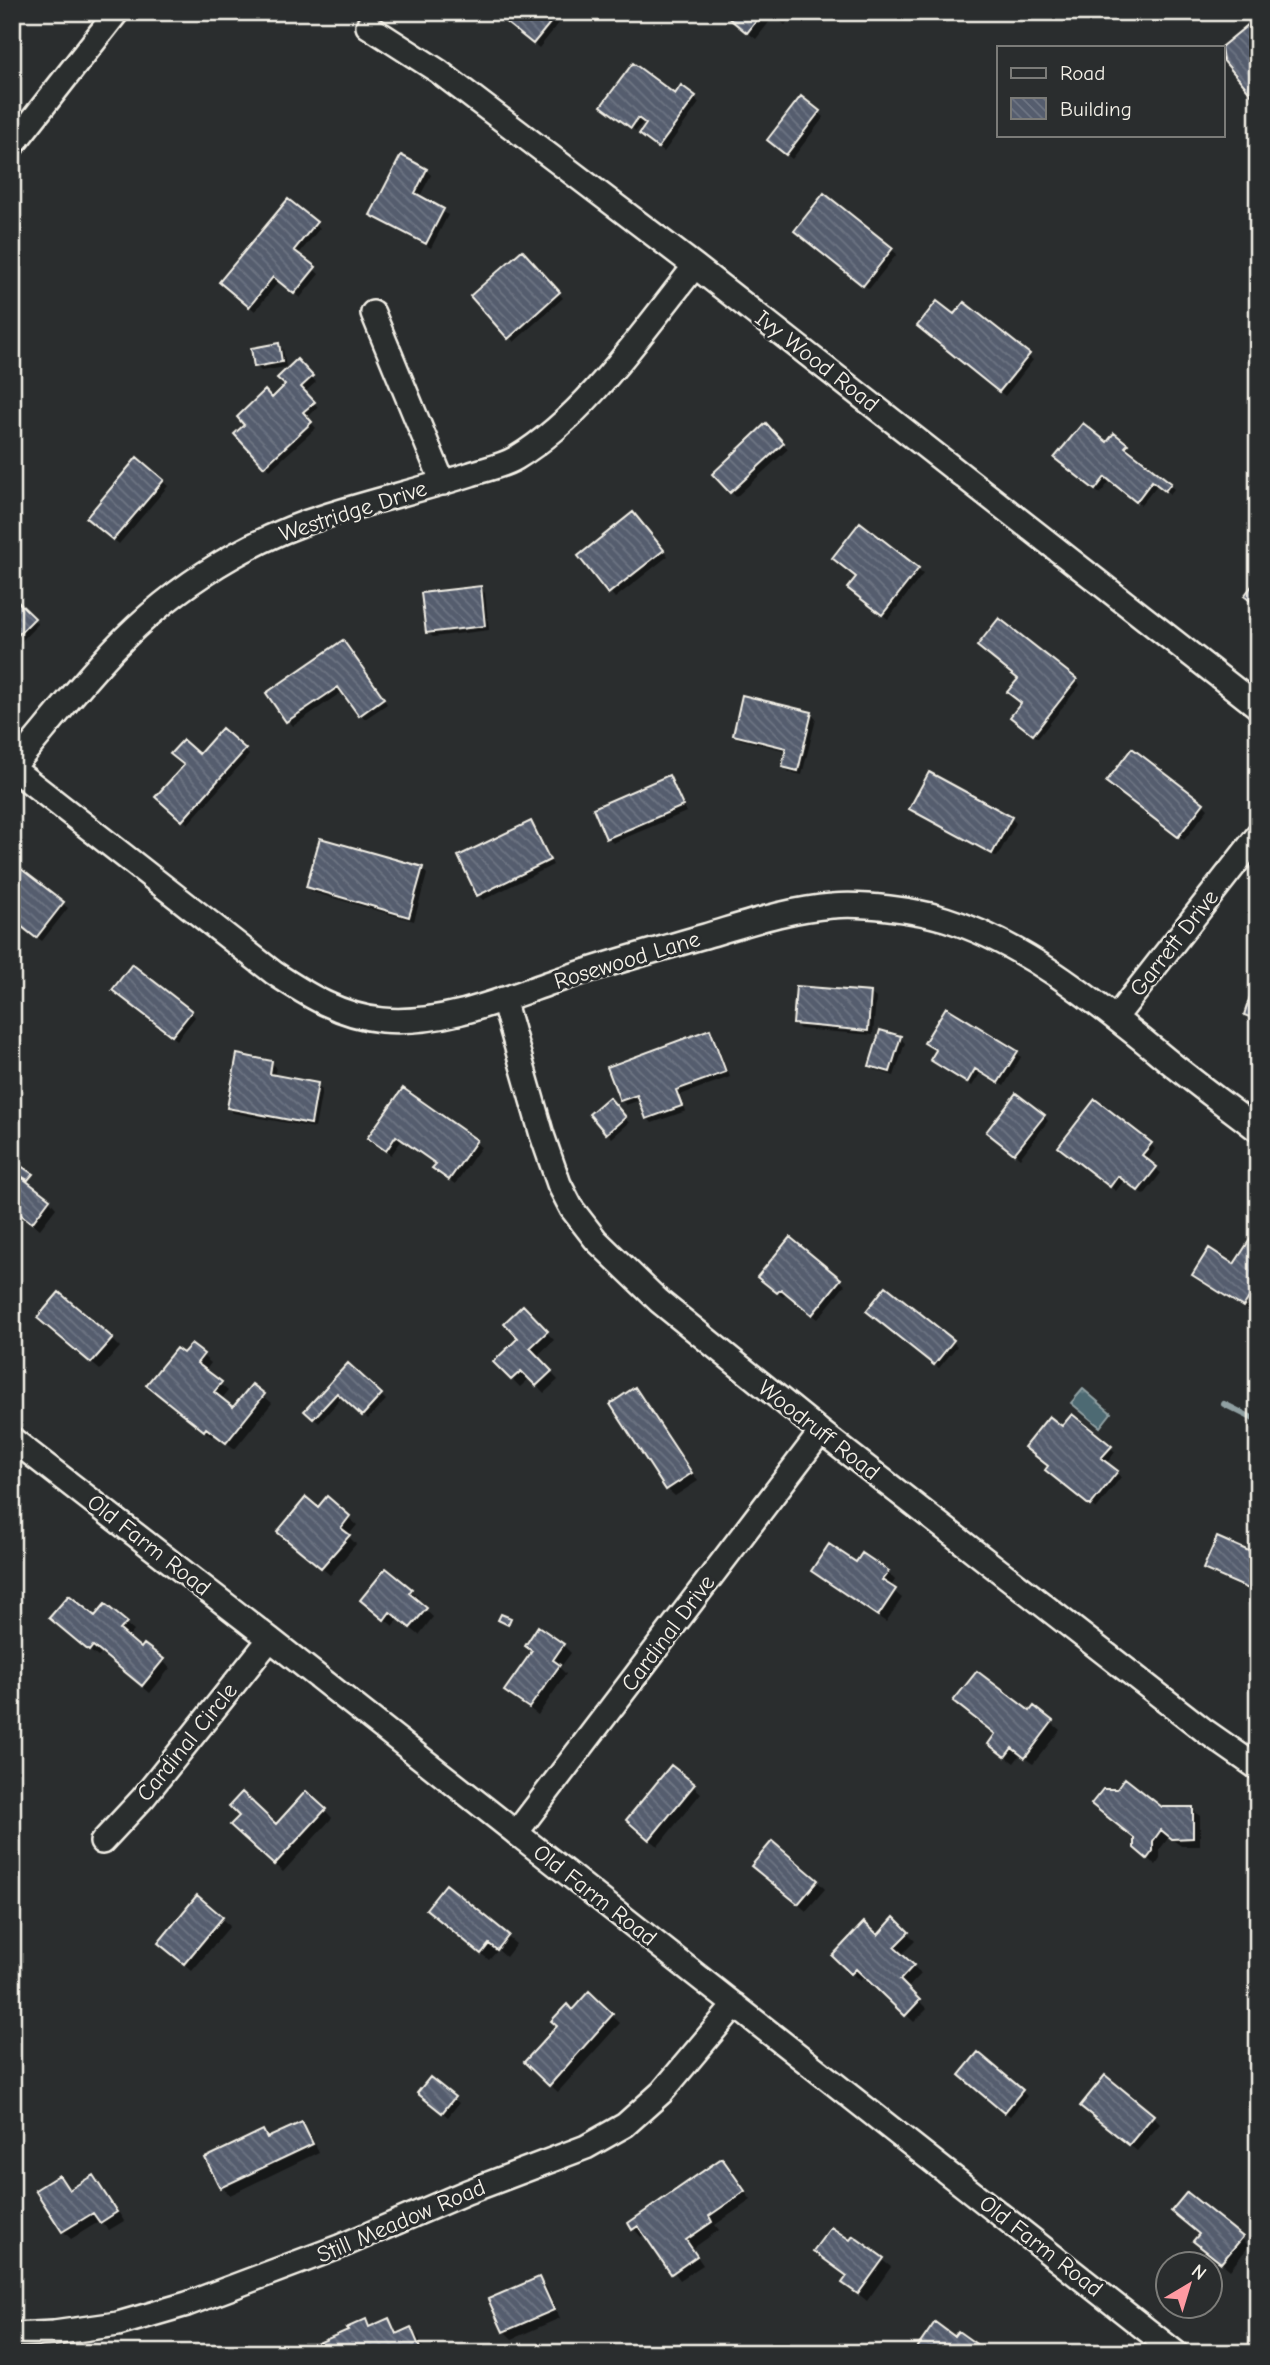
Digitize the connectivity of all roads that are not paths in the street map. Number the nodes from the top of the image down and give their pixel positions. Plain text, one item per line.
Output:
1 (117, 12) edge
2 (368, 26) dead end
3 (12, 146) edge
4 (695, 266) junction
5 (373, 313) dead end
6 (443, 483) junction
7 (1258, 708) edge
8 (12, 768) edge
9 (1258, 835) edge
10 (503, 999) junction
11 (1116, 1017) junction
12 (1258, 1130) edge
13 (821, 1432) junction
14 (12, 1439) edge
15 (270, 1639) junction
16 (1258, 1768) edge
17 (516, 1833) junction
18 (102, 1842) dead end
19 (735, 2005) junction
20 (12, 2335) edge
21 (1176, 2353) edge

1 - 3 street
2 - 4 street, Ivy Wood Road
4 - 6 street, Westridge Drive
4 - 7 street, Ivy Wood Road
5 - 6 street
6 - 8 street, Westridge Drive
8 - 10 street, Rosewood Lane
9 - 11 street, Garrett Drive
10 - 11 street, Rosewood Lane
10 - 13 street, Woodruff Road
11 - 12 street, Rosewood Lane
13 - 16 street, Woodruff Road
13 - 17 street, Cardinal Drive
14 - 15 street, Old Farm Road
15 - 17 street, Old Farm Road
15 - 18 street, Cardinal Circle
17 - 19 street, Old Farm Road
19 - 20 street, Still Meadow Road
19 - 21 street, Old Farm Road

